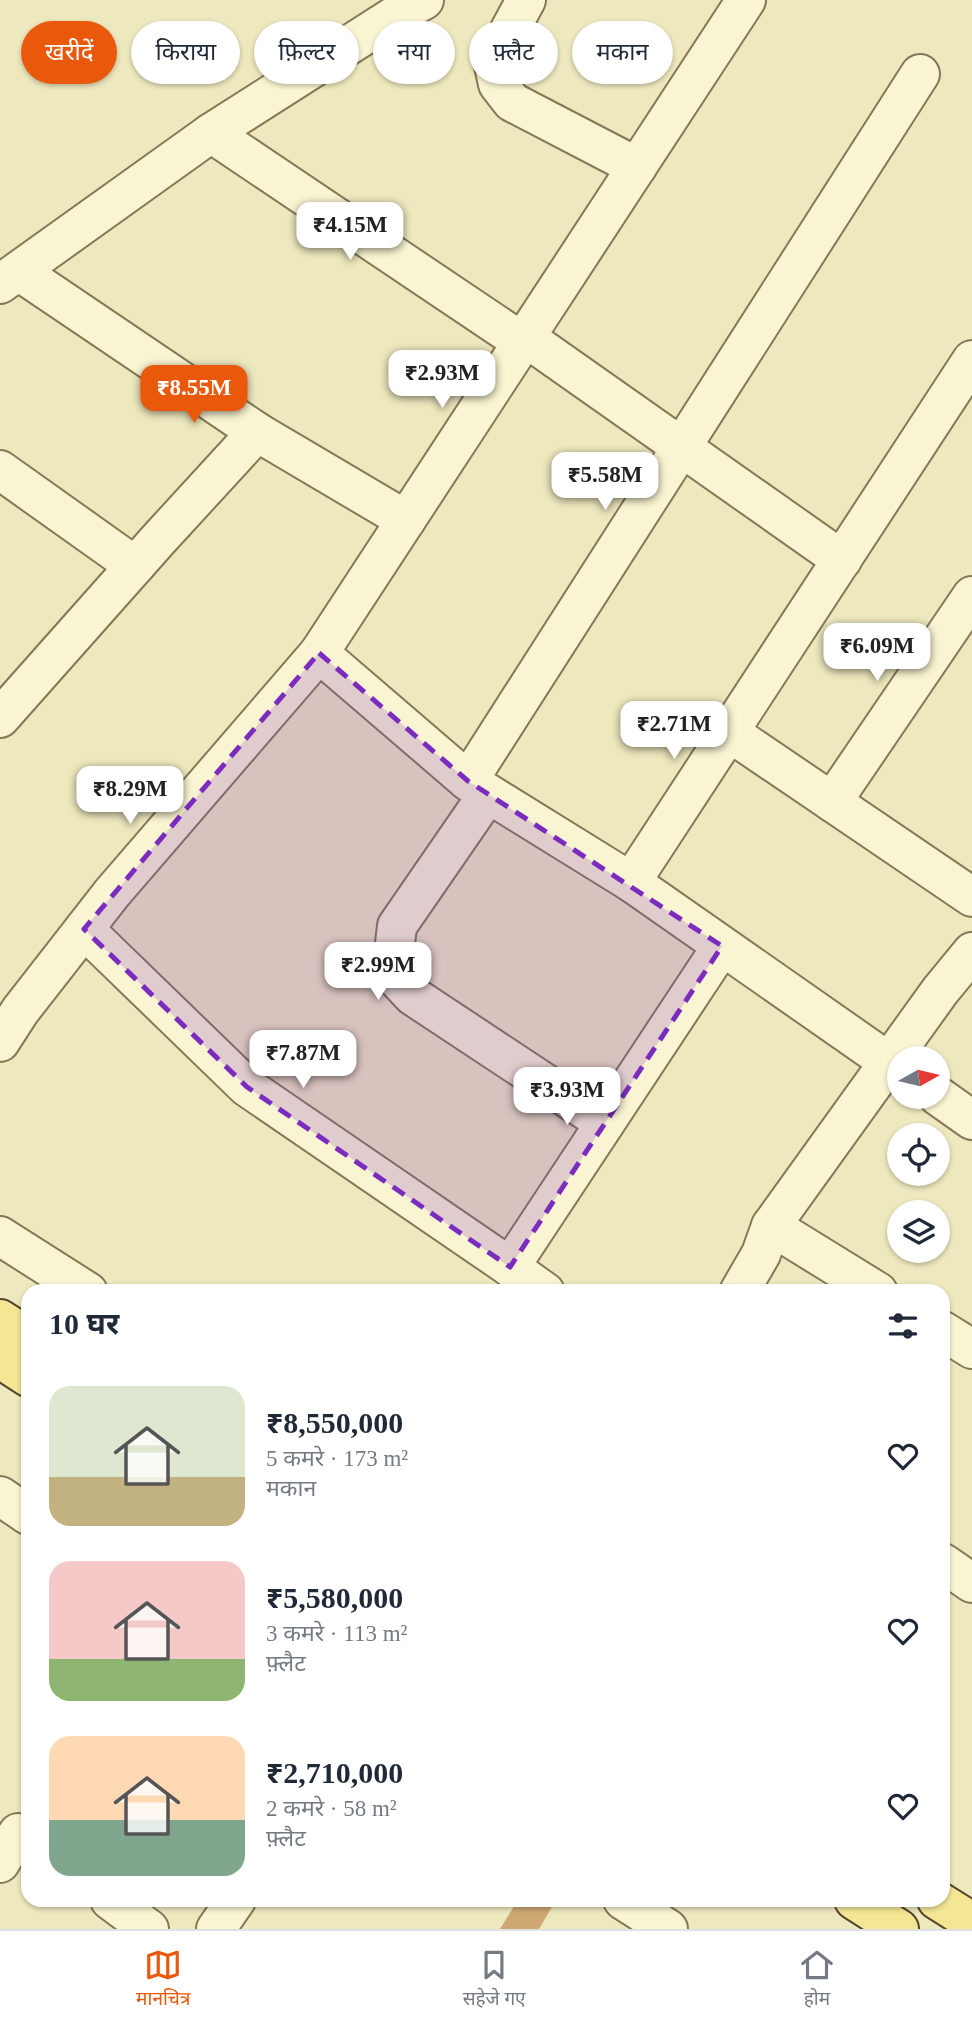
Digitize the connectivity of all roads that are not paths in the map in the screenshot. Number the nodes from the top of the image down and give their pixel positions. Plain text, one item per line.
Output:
1 (526, 0) edge
2 (746, 0) edge
3 (397, 5) edge
4 (920, 74) dead end
5 (211, 133) junction
6 (637, 167) junction
7 (10, 278) edge
8 (524, 340) junction
9 (972, 360) edge
10 (960, 407) edge
11 (257, 432) junction
12 (682, 447) junction
13 (0, 470) edge
14 (405, 520) junction
15 (842, 559) junction
16 (135, 566) junction
17 (972, 596) edge
18 (319, 653) junction
19 (0, 718) edge
20 (729, 732) junction
21 (478, 788) junction
22 (832, 802) junction
23 (631, 882) junction
24 (972, 897) edge
25 (84, 929) junction
26 (722, 946) junction
27 (972, 952) edge
28 (7, 1016) edge
29 (906, 1046) edge
30 (887, 1061) edge
31 (887, 1075) edge
32 (950, 1104) edge
33 (972, 1120) edge
34 (605, 1123) junction
35 (771, 1226) junction
36 (0, 1236) edge
37 (510, 1267) junction
38 (75, 1284) edge
39 (534, 1284) edge
40 (744, 1284) edge
41 (865, 1284) edge
42 (0, 1319) edge
43 (21, 1332) edge
44 (950, 1335) edge
45 (972, 1349) edge
46 (0, 1359) edge
47 (21, 1372) edge
48 (0, 1496) edge
49 (21, 1510) edge
50 (950, 1568) edge
51 (972, 1583) edge
52 (119, 1907) edge
53 (231, 1907) edge
54 (633, 1907) edge
55 (865, 1907) edge
56 (947, 1907) edge
57 (972, 1922) edge
58 (149, 1929) edge
59 (216, 1929) edge
60 (668, 1929) edge
61 (899, 1929) edge

1 - 6 street
2 - 6 street
3 - 5 street
4 - 12 street
5 - 7 street
5 - 8 street
6 - 8 street
7 - 11 street
8 - 12 street
8 - 14 street
9 - 10 street
10 - 15 street
11 - 14 street
11 - 16 street
12 - 15 street
12 - 21 street
13 - 16 street
14 - 18 street
15 - 20 street
16 - 19 street
17 - 22 street
18 - 21 street
18 - 25 street
20 - 22 street
20 - 23 street
21 - 23 street
21 - 34 street
22 - 24 street
23 - 26 street
25 - 28 street
25 - 37 street
26 - 30 street
26 - 34 street
27 - 29 street
31 - 35 street
32 - 33 street
34 - 37 street
35 - 40 street
35 - 41 street
36 - 38 street
37 - 39 street
42 - 43 main road
44 - 45 street
46 - 47 main road
48 - 49 street
50 - 51 street
52 - 58 street
53 - 59 street
54 - 60 street
55 - 61 main road
56 - 57 main road

